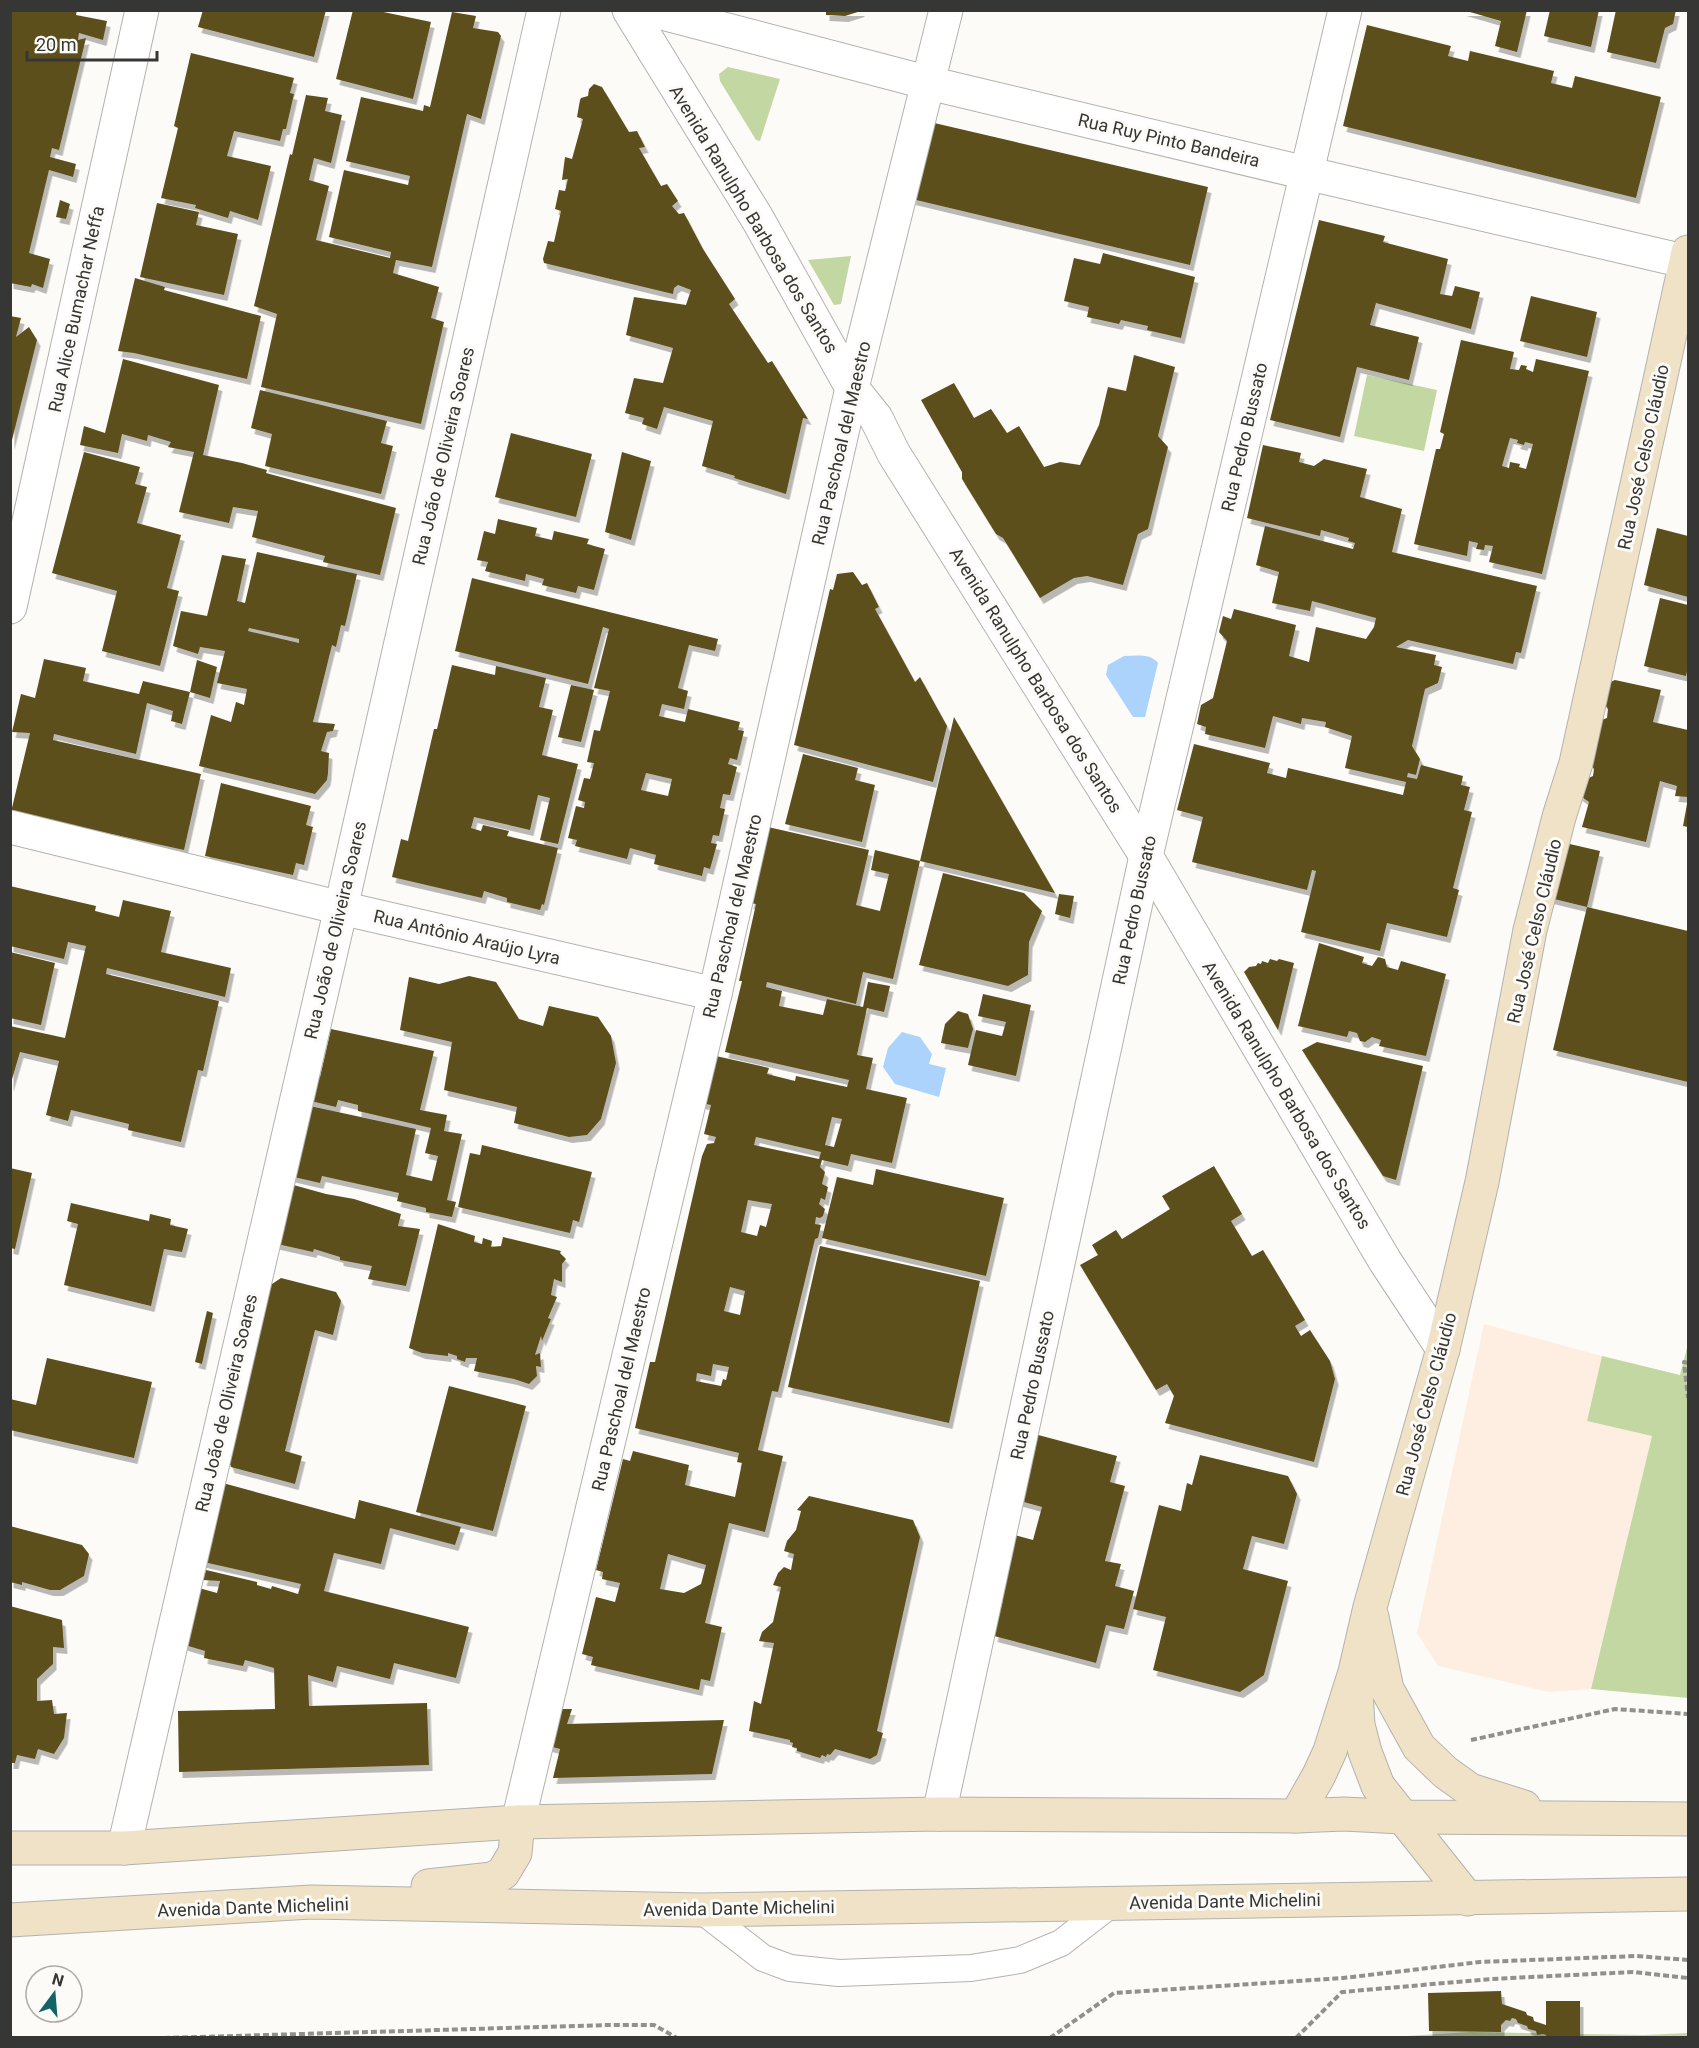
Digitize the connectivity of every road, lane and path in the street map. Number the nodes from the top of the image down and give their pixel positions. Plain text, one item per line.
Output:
1 (142, 10) edge
2 (544, 10) edge
3 (628, 10) edge
4 (651, 10) edge
5 (946, 10) edge
6 (1345, 10) edge
7 (929, 82) junction
8 (1306, 173) junction
9 (1688, 258) edge
10 (852, 388) junction
11 (10, 606) edge
12 (10, 827) edge
13 (1146, 856) junction
14 (341, 908) junction
15 (715, 994) junction
16 (1443, 1349) junction
17 (1689, 1363) edge
18 (1689, 1398) edge
19 (1370, 1607) junction
20 (1355, 1672) junction
21 (1689, 1714) edge
22 (1464, 1742) dead end
23 (939, 1814) junction
24 (1296, 1816) junction
25 (1402, 1817) junction
26 (1561, 1818) junction
27 (1689, 1819) edge
28 (518, 1822) junction
29 (10, 1848) edge
30 (124, 1848) junction
31 (1689, 1894) edge
32 (1468, 1899) junction
33 (311, 1902) junction
34 (1114, 1902) junction
35 (701, 1910) junction
36 (10, 1920) edge
37 (1689, 1960) edge
38 (1689, 1978) edge
39 (164, 2037) edge
40 (677, 2037) edge
41 (1050, 2037) edge
42 (1296, 2037) edge

1 - 11 street, Rua Alice Bumachar Neffa
2 - 14 street, Rua João de Oliveira Soares
3 - 10 street, Avenida Ranulpho Barbosa dos Santos
4 - 7 street, Rua Ruy Pinto Bandeira
5 - 7 street, Rua Paschoal del Maestro
6 - 8 street, Rua Pedro Bussato
7 - 8 street, Rua Ruy Pinto Bandeira
7 - 10 street, Rua Paschoal del Maestro
8 - 9 street, Rua Ruy Pinto Bandeira
8 - 13 street, Rua Pedro Bussato
9 - 16 main road, Rua José Celso Cláudio
10 - 13 street, Avenida Ranulpho Barbosa dos Santos
10 - 15 street, Rua Paschoal del Maestro
12 - 14 street, Rua Antônio Araújo Lyra
13 - 16 street, Avenida Ranulpho Barbosa dos Santos
13 - 23 street, Rua Pedro Bussato
14 - 15 street, Rua Antônio Araújo Lyra
14 - 30 street, Rua João de Oliveira Soares
15 - 28 street, Rua Paschoal del Maestro
16 - 19 main road, Rua José Celso Cláudio
17 - 18 path
19 - 20 main road, Rua José Celso Cláudio
19 - 26 main road, Rua José Celso Cláudio
20 - 24 main road
20 - 25 main road
21 - 22 path
23 - 24 main road
23 - 28 main road
24 - 25 main road
25 - 26 main road
25 - 32 main road
26 - 27 main road
28 - 30 main road
28 - 33 main road
29 - 30 main road
31 - 32 main road, Avenida Dante Michelini
32 - 34 main road, Avenida Dante Michelini
33 - 35 main road, Avenida Dante Michelini
33 - 36 main road, Avenida Dante Michelini
34 - 35 main road, Avenida Dante Michelini
34 - 35 lane
37 - 41 path
38 - 42 path
39 - 40 path

